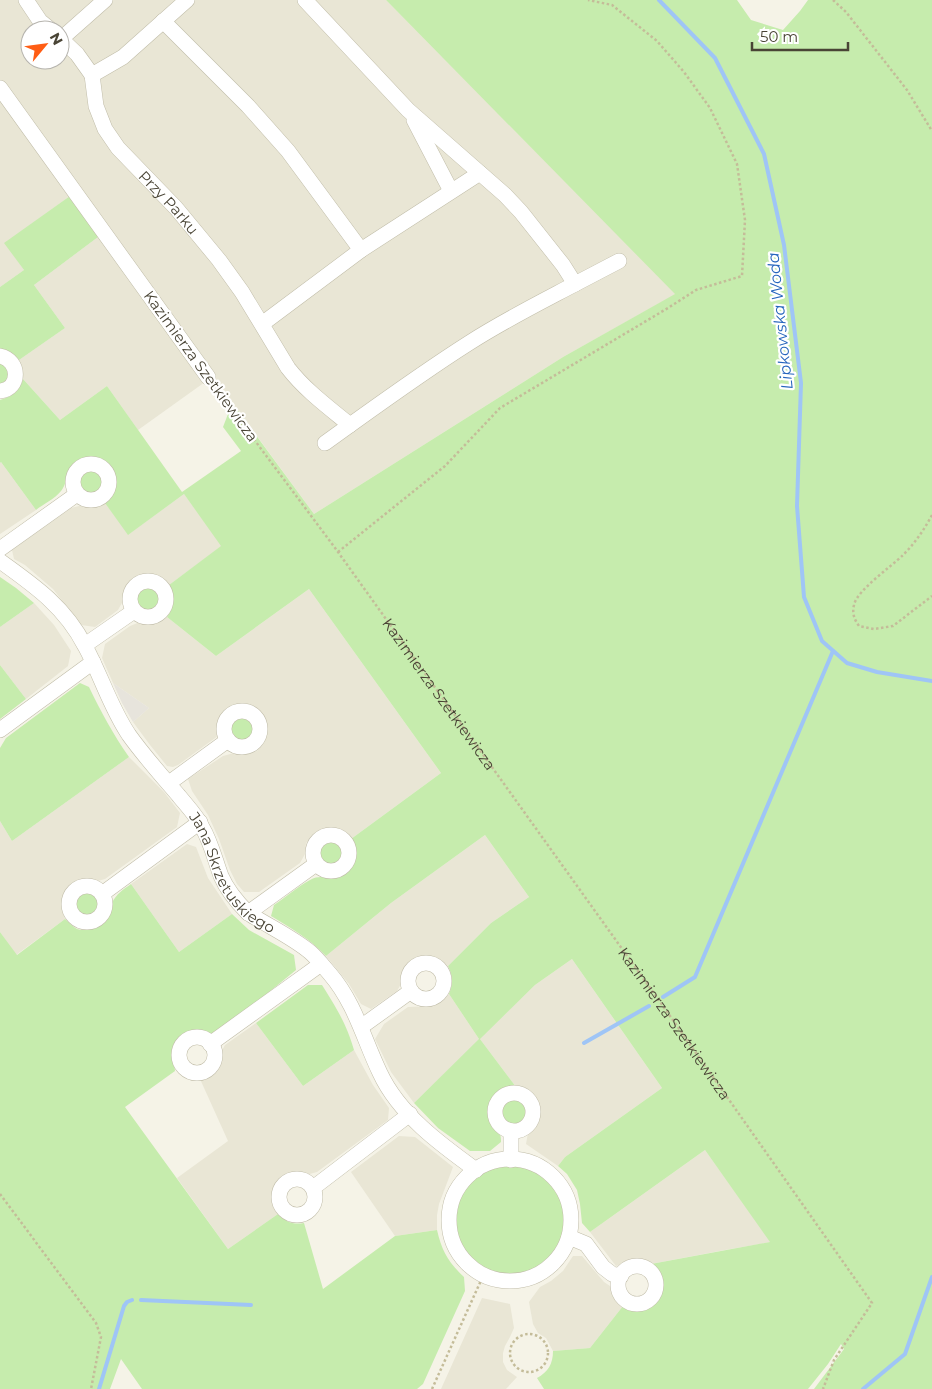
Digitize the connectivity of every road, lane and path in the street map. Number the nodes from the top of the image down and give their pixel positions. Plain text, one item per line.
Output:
1 (26, 0) edge
2 (105, 0) edge
3 (187, 0) edge
4 (305, 0) edge
5 (833, 0) edge
6 (39, 20) edge
7 (162, 21) junction
8 (70, 26) edge
9 (70, 47) edge
10 (92, 75) junction
11 (0, 88) edge
12 (408, 110) junction
13 (932, 131) edge
14 (480, 172) junction
15 (451, 191) junction
16 (361, 250) junction
17 (618, 261) dead end
18 (575, 284) junction
19 (262, 324) junction
20 (0, 356) edge
21 (208, 377) joint
22 (0, 391) edge
23 (350, 425) junction
24 (326, 443) dead end
25 (77, 494) dead end
26 (932, 514) edge
27 (0, 549) edge
28 (0, 561) edge
29 (932, 596) edge
30 (134, 611) dead end
31 (85, 645) junction
32 (92, 662) junction
33 (0, 730) edge
34 (228, 740) dead end
35 (169, 783) junction
36 (200, 822) junction
37 (316, 864) dead end
38 (102, 894) dead end
39 (248, 913) junction
40 (321, 964) junction
41 (411, 991) dead end
42 (361, 1027) junction
43 (210, 1044) dead end
44 (410, 1114) junction
45 (511, 1131) dead end
46 (511, 1160) junction
47 (476, 1170) junction
48 (313, 1188) dead end
49 (0, 1194) edge
50 (569, 1237) junction
51 (483, 1276) junction
52 (621, 1276) dead end
53 (544, 1342) joint
54 (91, 1389) edge
55 (432, 1389) edge
56 (823, 1389) edge

1 - 6 street, Przy Parku
2 - 8 street
3 - 7 street
4 - 12 street
5 - 13 path
7 - 10 street
7 - 16 street
9 - 10 street, Przy Parku
10 - 19 street, Przy Parku
11 - 21 street, Kazimierza Szetkiewicza
12 - 14 street
12 - 15 street
14 - 15 street
14 - 18 street
15 - 16 street
16 - 19 street
17 - 18 street
18 - 23 street
19 - 23 street, Przy Parku
20 - 22 street
21 - 56 path, Kazimierza Szetkiewicza
23 - 24 street
25 - 27 street
26 - 29 path
28 - 31 street, Jana Skrzetuskiego
30 - 31 street
31 - 32 street, Jana Skrzetuskiego
32 - 33 street
32 - 35 street, Jana Skrzetuskiego
34 - 35 street
35 - 36 street, Jana Skrzetuskiego
36 - 38 street
36 - 39 street, Jana Skrzetuskiego
37 - 39 street
39 - 40 street, Jana Skrzetuskiego
40 - 42 street, Jana Skrzetuskiego
40 - 43 street
41 - 42 street
42 - 44 street, Jana Skrzetuskiego
44 - 47 street, Jana Skrzetuskiego
44 - 48 street
45 - 46 street
46 - 47 street
46 - 50 street
47 - 51 street
49 - 54 path
50 - 51 street
50 - 52 street
51 - 55 path
53 - 53 path

